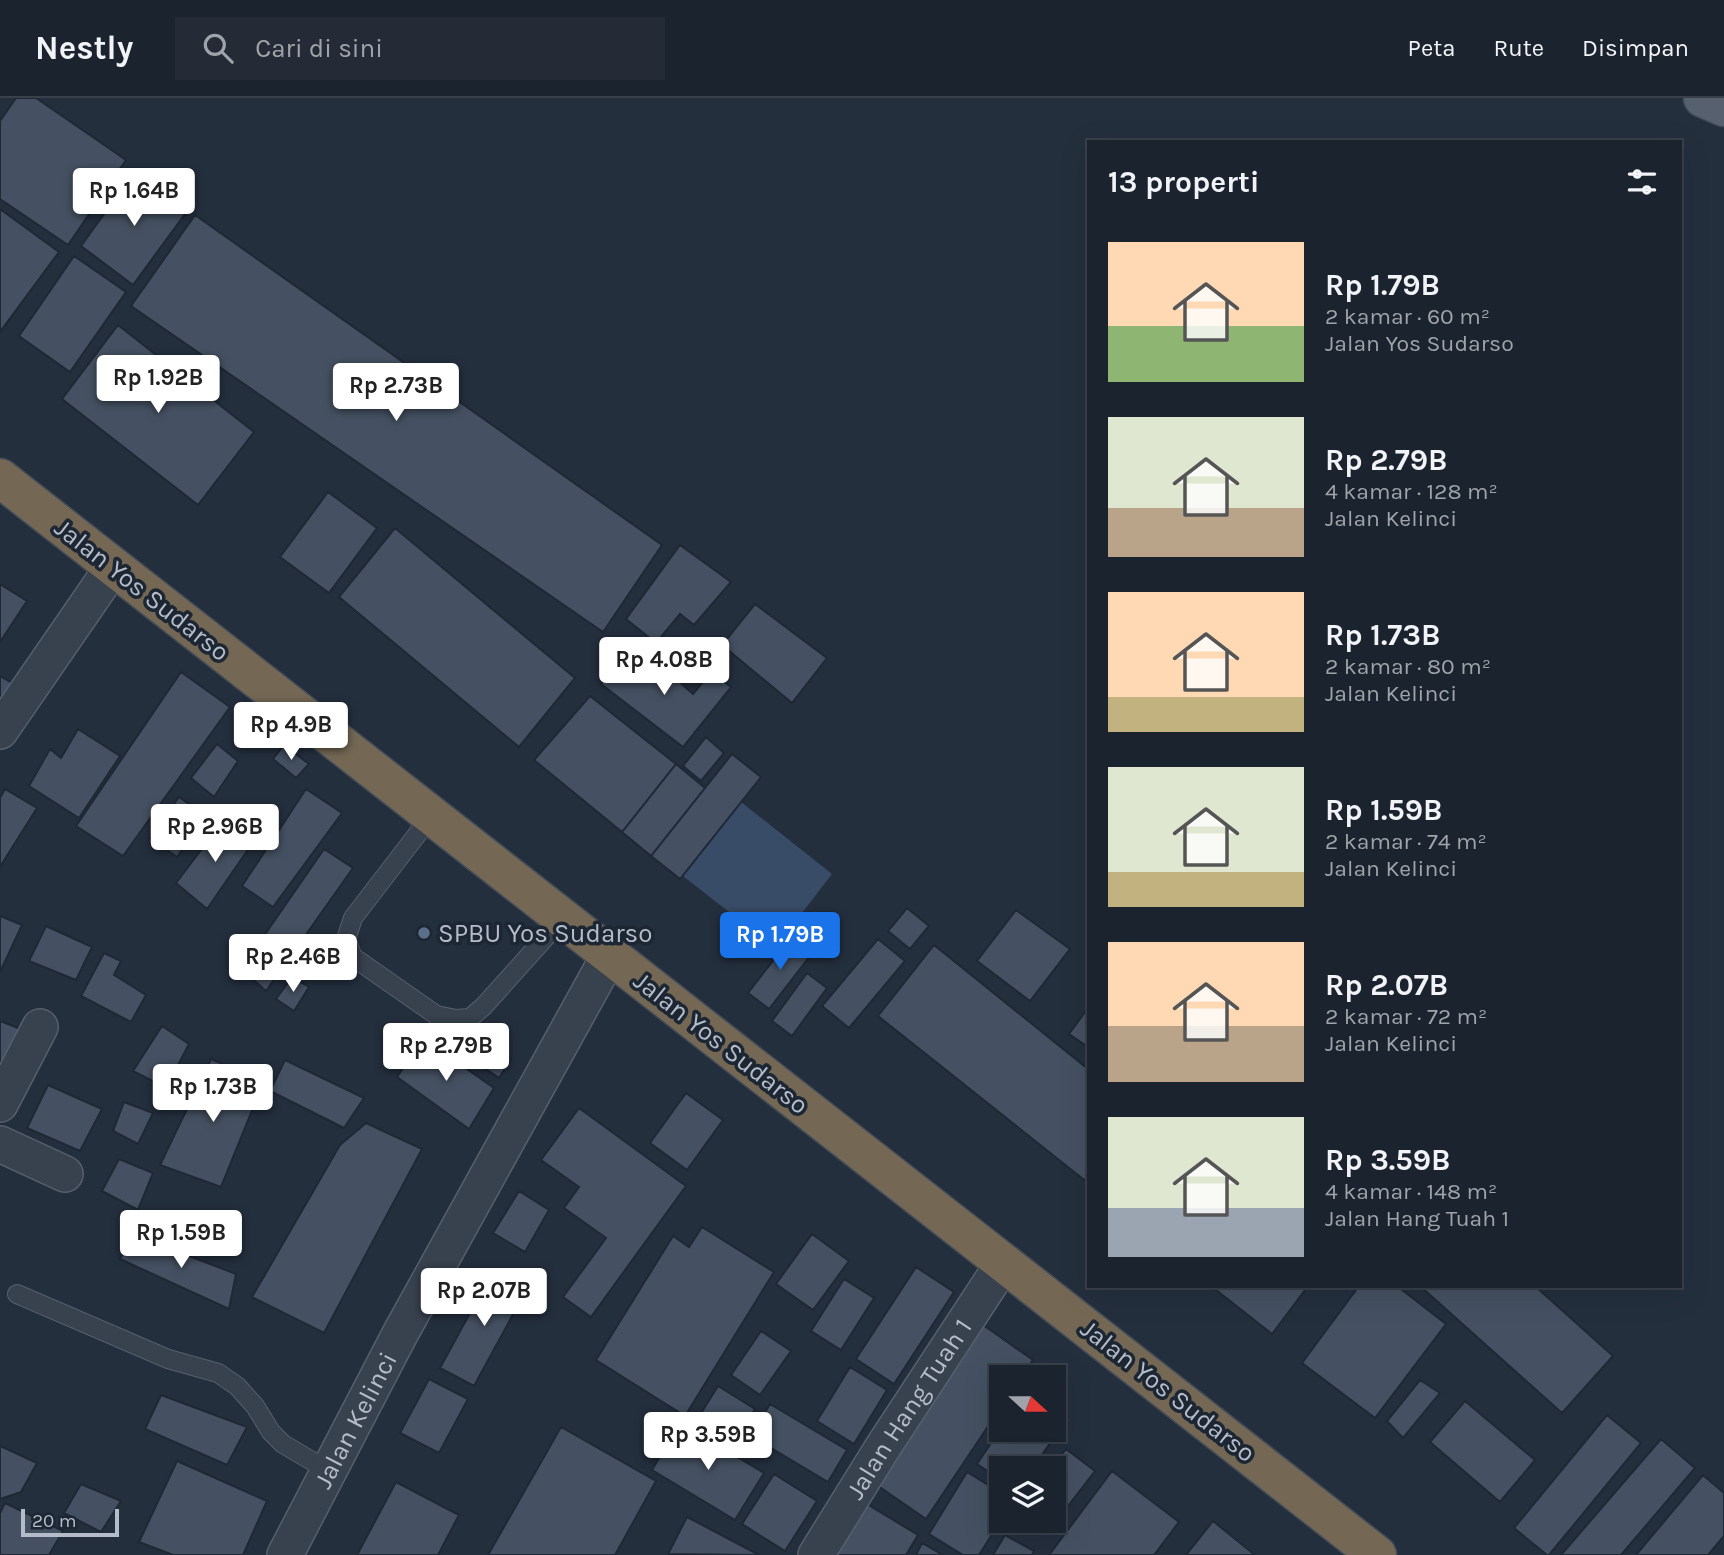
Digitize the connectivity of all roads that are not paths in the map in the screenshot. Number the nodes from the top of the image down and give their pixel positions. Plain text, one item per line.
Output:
1 (1703, 98) edge
2 (1724, 107) edge
3 (0, 478) edge
4 (113, 567) junction
5 (0, 731) edge
6 (432, 815) junction
7 (562, 919) junction
8 (609, 956) junction
9 (40, 1027) dead end
10 (0, 1104) edge
11 (0, 1144) edge
12 (65, 1174) dead end
13 (1003, 1264) junction
14 (17, 1294) dead end
15 (329, 1471) junction
16 (285, 1555) edge
17 (816, 1555) edge
18 (1377, 1555) edge

1 - 2 main road
3 - 4 highway, Jalan Yos Sudarso
4 - 5 street
4 - 6 highway, Jalan Yos Sudarso
6 - 7 highway, Jalan Yos Sudarso
6 - 7 lane
7 - 8 highway, Jalan Yos Sudarso
8 - 13 highway, Jalan Yos Sudarso
8 - 15 street, Jalan Kelinci
9 - 10 street
11 - 12 street
13 - 17 street, Jalan Hang Tuah 1
13 - 18 highway, Jalan Yos Sudarso
14 - 15 lane
15 - 16 street, Jalan Kelinci

